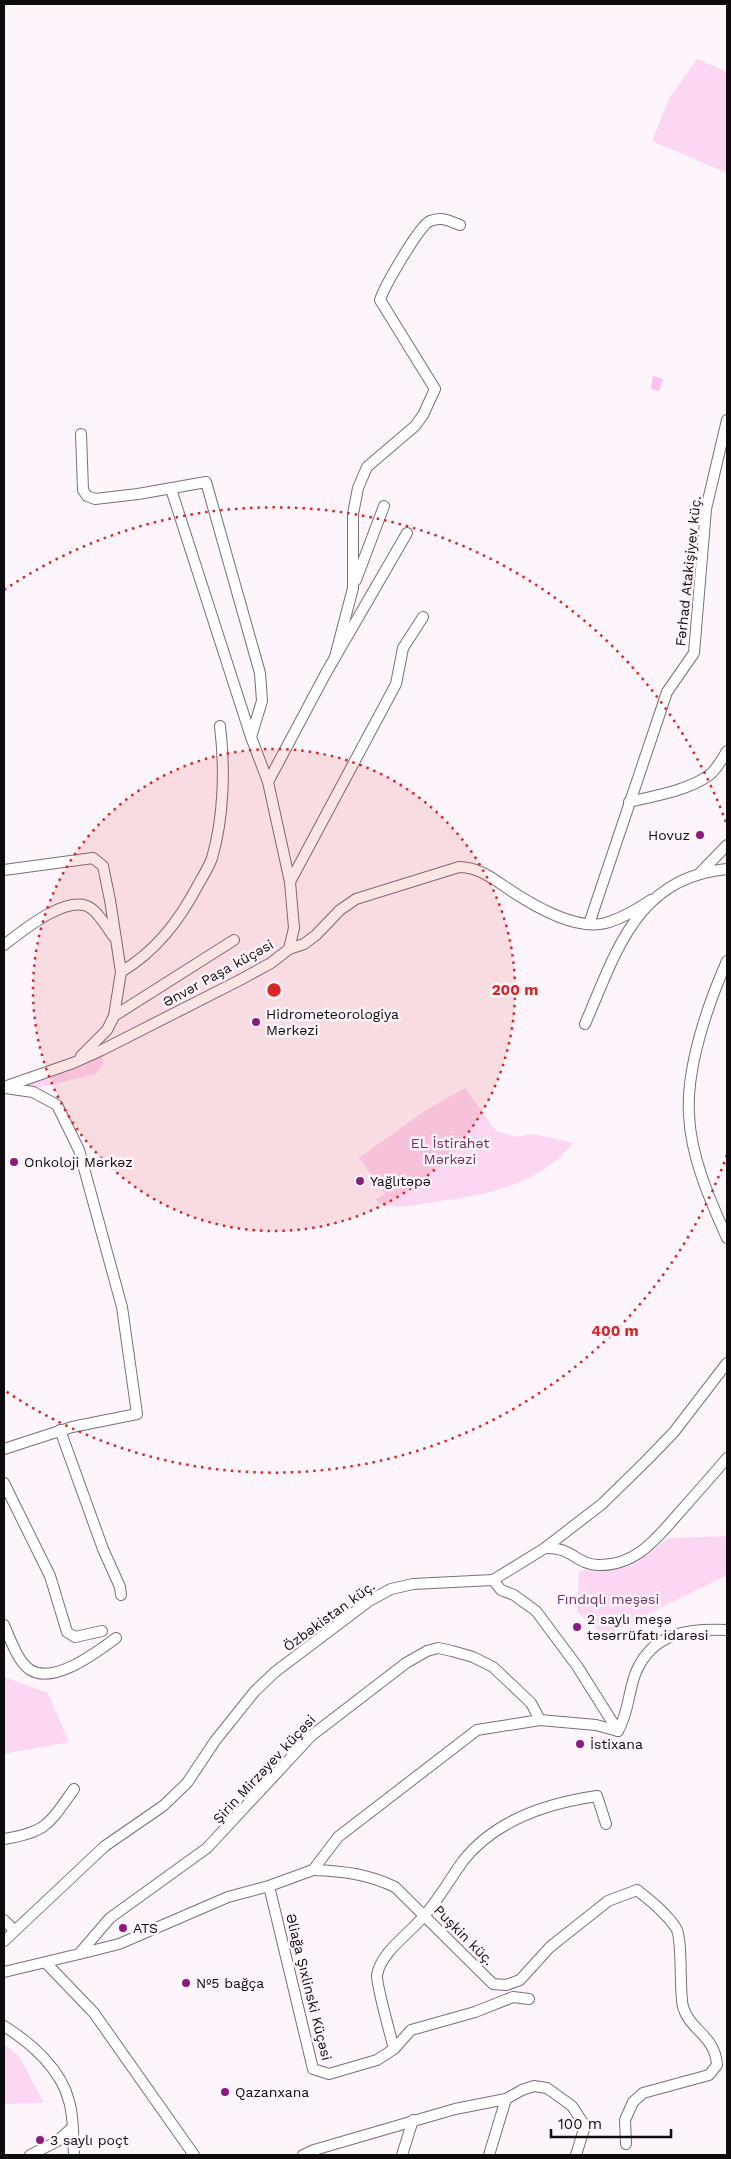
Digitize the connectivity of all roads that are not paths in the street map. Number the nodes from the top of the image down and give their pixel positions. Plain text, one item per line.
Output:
1 (460, 225) dead end
2 (727, 420) edge
3 (81, 434) dead end
4 (171, 489) junction
5 (384, 506) dead end
6 (407, 533) dead end
7 (353, 588) junction
8 (423, 617) dead end
9 (335, 657) junction
10 (220, 726) dead end
11 (251, 737) junction
12 (727, 751) edge
13 (268, 782) junction
14 (629, 802) junction
15 (727, 845) edge
16 (727, 869) edge
17 (4, 870) edge
18 (697, 876) junction
19 (290, 882) junction
20 (651, 900) junction
21 (589, 924) junction
22 (116, 939) junction
23 (234, 940) dead end
24 (4, 945) edge
25 (288, 949) junction
26 (727, 961) edge
27 (121, 972) junction
28 (114, 1016) junction
29 (585, 1024) dead end
30 (73, 1063) junction
31 (4, 1088) edge
32 (727, 1238) edge
33 (727, 1363) edge
34 (60, 1430) junction
35 (4, 1449) edge
36 (727, 1458) edge
37 (4, 1483) edge
38 (545, 1548) junction
39 (493, 1580) junction
40 (121, 1595) dead end
41 (4, 1625) edge
42 (727, 1630) edge
43 (102, 1631) dead end
44 (116, 1638) dead end
45 (540, 1720) junction
46 (618, 1731) junction
47 (74, 1789) dead end
48 (606, 1824) dead end
49 (4, 1839) edge
50 (313, 1870) junction
51 (269, 1886) junction
52 (425, 1915) junction
53 (4, 1920) edge
54 (14, 1930) junction
55 (4, 1941) edge
56 (79, 1954) junction
57 (46, 1963) junction
58 (4, 1972) edge
59 (529, 1999) dead end
60 (4, 2026) edge
61 (394, 2049) junction
62 (506, 2100) junction
63 (413, 2120) junction
64 (72, 2128) junction
65 (626, 2144) dead end
66 (313, 2153) edge
67 (30, 2155) edge
68 (74, 2155) edge
69 (194, 2155) edge
70 (303, 2155) edge
71 (402, 2155) edge
72 (489, 2155) edge
73 (576, 2155) edge

1 - 7 street
2 - 14 street, Fərhad Atakişiyev küç.
3 - 4 street
4 - 11 street, Ənvər Paşa küçəsi
4 - 11 street
5 - 7 street
6 - 9 street
7 - 9 street
8 - 19 street
9 - 13 street
10 - 27 street
11 - 13 street, Ənvər Paşa küçəsi
12 - 14 street
13 - 19 street, Ənvər Paşa küçəsi
14 - 21 street, Fərhad Atakişiyev küç.
15 - 18 street
16 - 18 street
17 - 22 street
18 - 20 street
19 - 25 street, Ənvər Paşa küçəsi
20 - 21 street
20 - 29 street
21 - 25 street
22 - 24 street
22 - 27 street
23 - 28 street
25 - 30 street, Ənvər Paşa küçəsi
26 - 32 street
27 - 28 street
28 - 30 street
30 - 31 street, Ənvər Paşa küçəsi
31 - 34 street
33 - 38 street, Özbəkistan küç.
34 - 35 street
34 - 40 street
36 - 38 street
37 - 43 street
38 - 39 street, Özbəkistan küç.
39 - 46 street
39 - 54 street, Özbəkistan küç.
41 - 44 street
42 - 46 street
45 - 46 street
45 - 50 street
45 - 56 street, Şirin Mirzəyev küçəsi
47 - 49 street
48 - 52 street
50 - 51 street
50 - 52 street, Puşkin küç.
51 - 56 street
51 - 61 street, Əliağa Şıxlinski Küçəsi
52 - 61 street
52 - 65 street, Puşkin küç.
53 - 54 street
54 - 55 street, Özbəkistan küç.
56 - 57 street
57 - 58 street
57 - 69 street
59 - 61 street, Əliağa Şıxlinski Küçəsi
60 - 64 street
62 - 63 street
62 - 72 street
62 - 73 street
63 - 66 street
63 - 71 street
64 - 67 street
64 - 68 street
66 - 70 street

